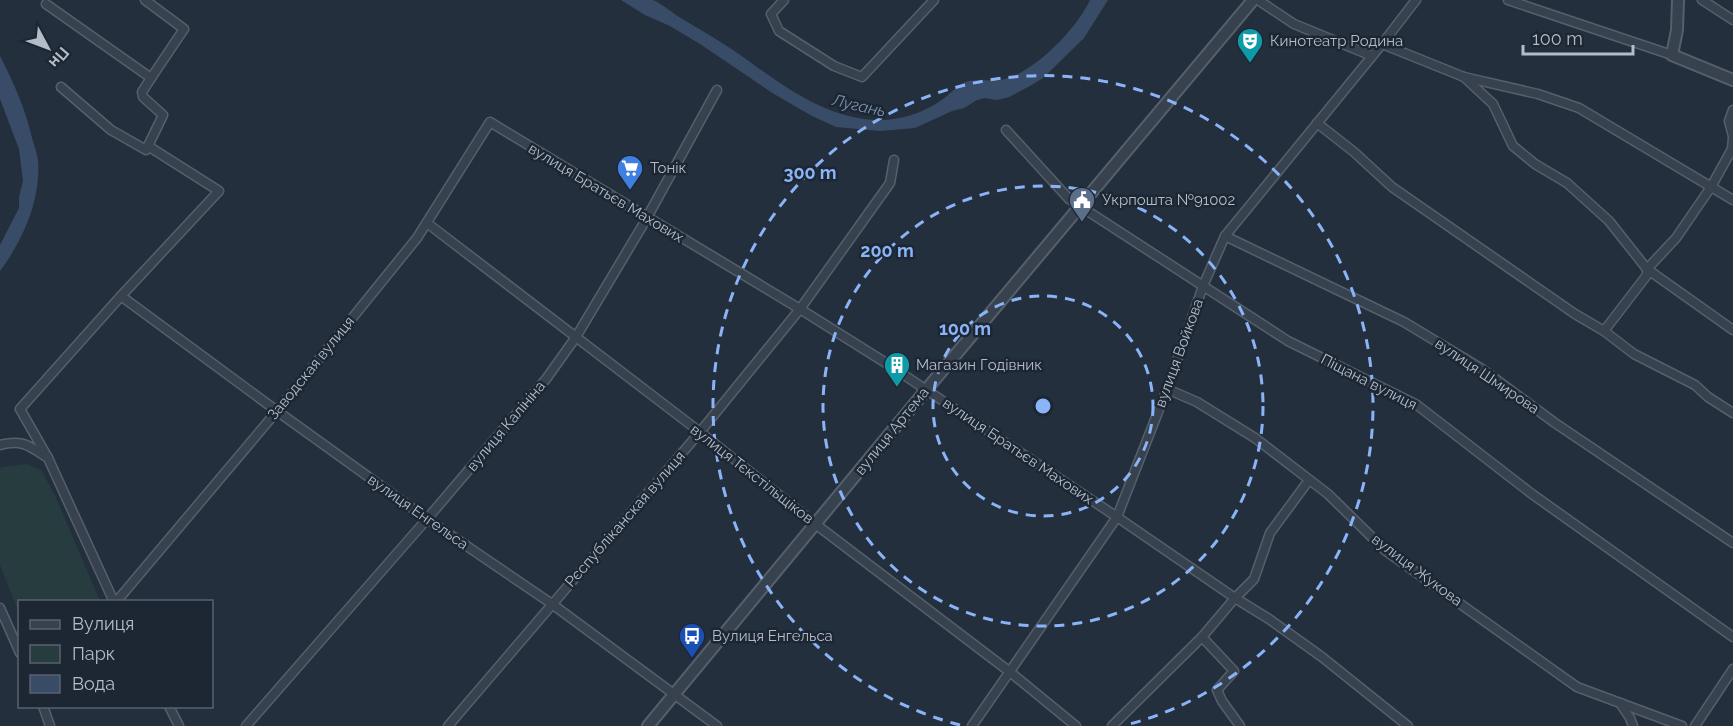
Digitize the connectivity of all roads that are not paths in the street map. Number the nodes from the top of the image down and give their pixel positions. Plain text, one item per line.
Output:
1 (145, 0) edge
2 (784, 0) edge
3 (934, 0) edge
4 (1253, 0) edge
5 (1258, 0) edge
6 (1416, 0) edge
7 (1508, 0) edge
8 (1678, 0) edge
9 (1702, 0) edge
10 (46, 4) dead end
11 (1733, 20) edge
12 (1383, 44) junction
13 (1672, 55) junction
14 (1372, 56) junction
15 (1464, 77) junction
16 (151, 78) junction
17 (1733, 80) edge
18 (61, 87) dead end
19 (717, 90) dead end
20 (1733, 110) edge
21 (490, 122) joint
22 (1317, 123) junction
23 (1006, 130) dead end
24 (1733, 137) edge
25 (148, 146) junction
26 (894, 160) dead end
27 (1711, 187) junction
28 (1733, 200) edge
29 (1081, 206) junction
30 (647, 218) junction
31 (427, 223) junction
32 (1225, 237) junction
33 (1647, 269) junction
34 (1203, 286) junction
35 (121, 296) junction
36 (800, 309) junction
37 (1604, 330) junction
38 (1733, 330) edge
39 (576, 337) junction
40 (1167, 389) junction
41 (926, 390) junction
42 (277, 411) junction
43 (1733, 413) edge
44 (700, 432) junction
45 (0, 445) edge
46 (48, 458) junction
47 (1309, 480) junction
48 (1117, 517) junction
49 (427, 519) junction
50 (816, 524) junction
51 (1733, 543) edge
52 (1234, 598) junction
53 (114, 600) edge
54 (117, 600) edge
55 (552, 604) junction
56 (0, 608) edge
57 (1202, 637) junction
58 (1733, 637) edge
59 (18, 648) edge
60 (1733, 669) edge
61 (1010, 672) junction
62 (673, 695) junction
63 (1620, 703) junction
64 (44, 708) edge
65 (170, 708) edge
66 (50, 726) edge
67 (179, 726) edge
68 (246, 726) edge
69 (448, 726) edge
70 (648, 726) edge
71 (717, 726) edge
72 (972, 726) edge
73 (1076, 726) edge
74 (1112, 726) edge
75 (1240, 726) edge
76 (1408, 726) edge
77 (1633, 726) edge
78 (1682, 726) edge
79 (1695, 726) edge

1 - 16 street
2 - 3 street
4 - 29 street, вулиця Артема
5 - 14 street
6 - 12 street, вулиця Войкова
7 - 13 street
8 - 13 street
9 - 11 street
10 - 16 street
12 - 14 street, вулиця Войкова
12 - 15 street
13 - 17 street
14 - 22 street, вулиця Войкова
15 - 27 street
15 - 33 street
16 - 25 street
18 - 25 street
19 - 30 street, вулиця Калініна
20 - 24 street
21 - 30 street, вулиця Братьєв Махових
21 - 31 street, Заводская вулиця
22 - 32 street, вулиця Войкова
22 - 37 street
23 - 29 street, Піщана вулиця
24 - 27 street
25 - 35 street
26 - 36 street, Рєспубліканская вулиця
27 - 28 street
27 - 33 street
29 - 34 street, Піщана вулиця
29 - 41 street, вулиця Артема
30 - 36 street, вулиця Братьєв Махових
30 - 39 street, вулиця Калініна
31 - 39 street, вулиця Тєкстільщіков
31 - 42 street, Заводская вулиця
32 - 34 street, вулиця Войкова
32 - 51 street, вулиця Шмирова
33 - 37 street
33 - 38 street
34 - 40 street, вулиця Войкова
34 - 58 street, Піщана вулиця
35 - 42 street, вулиця Енгельса
35 - 46 street
36 - 41 street, вулиця Братьєв Махових
36 - 44 street, Рєспубліканская вулиця
37 - 43 street
39 - 44 street, вулиця Тєкстільщіков
39 - 49 street, вулиця Калініна
40 - 47 street, вулиця Жукова
40 - 48 street, вулиця Войкова
41 - 48 street, вулиця Братьєв Махових
41 - 50 street, вулиця Артема
42 - 49 street, вулиця Енгельса
42 - 54 street, Заводская вулиця
44 - 50 street, вулиця Тєкстільщіков
44 - 55 street, Рєспубліканская вулиця
45 - 46 street
46 - 53 street
47 - 52 street
47 - 63 street, вулиця Жукова
48 - 52 street, вулиця Братьєв Махових
48 - 61 street, вулиця Войкова
49 - 55 street, вулиця Енгельса
49 - 68 street, вулиця Калініна
50 - 61 street, вулиця Тєкстільщіков
50 - 62 street, вулиця Артема
52 - 57 street
52 - 76 street, вулиця Братьєв Махових
55 - 62 street, вулиця Енгельса
55 - 69 street, Рєспубліканская вулиця
56 - 59 street
57 - 74 street
57 - 75 street
60 - 79 street
61 - 72 street, вулиця Войкова
61 - 73 street, вулиця Тєкстільщіков
62 - 70 street, вулиця Артема
62 - 71 street, вулиця Енгельса
63 - 77 street
63 - 78 street, вулиця Жукова
64 - 66 street
65 - 67 street

